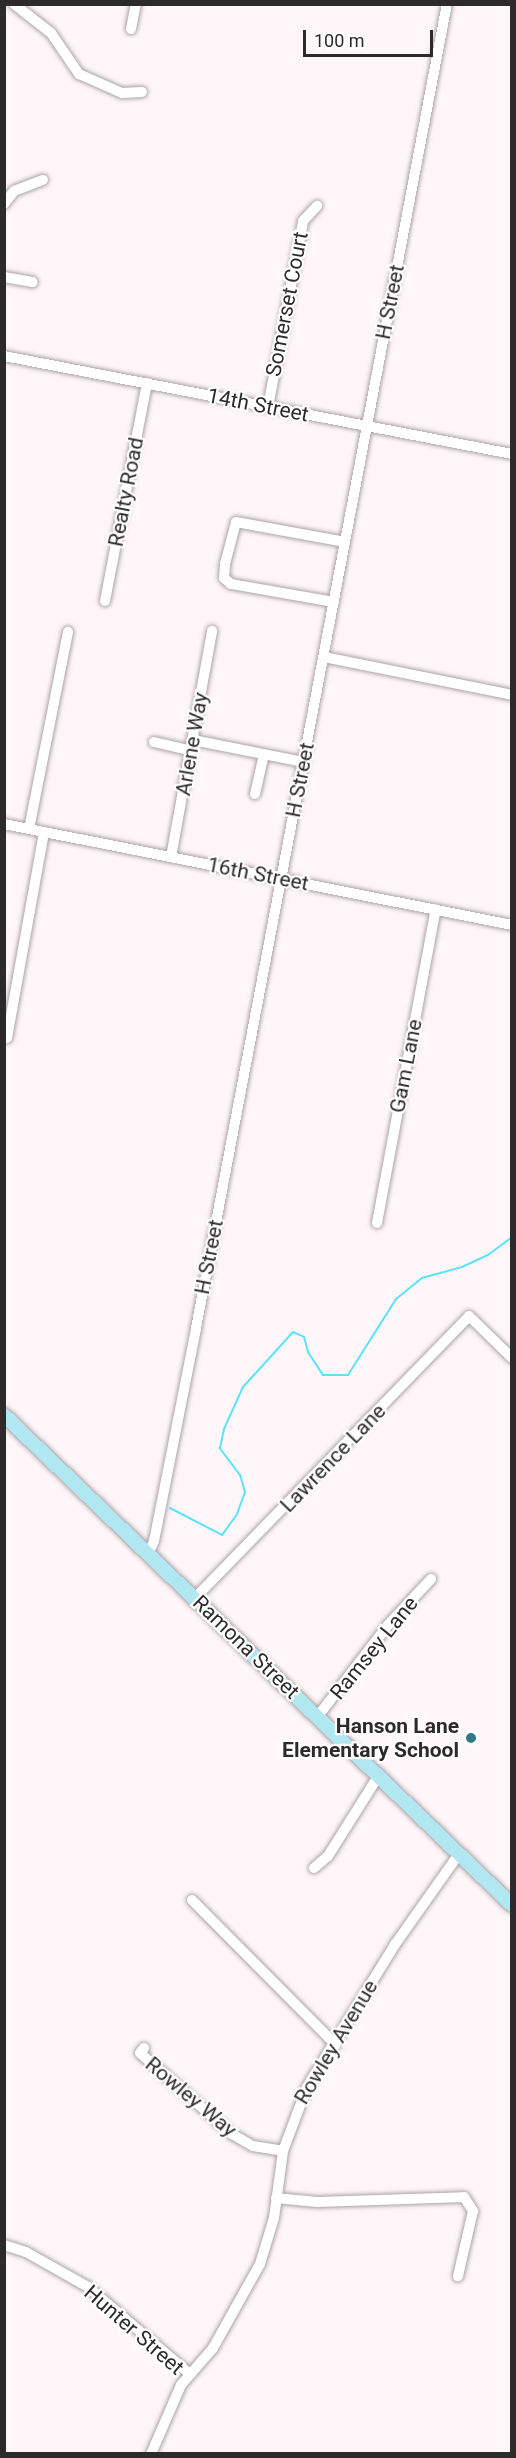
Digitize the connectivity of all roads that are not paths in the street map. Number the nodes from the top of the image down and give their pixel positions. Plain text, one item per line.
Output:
1 (14, 4) edge
2 (136, 4) edge
3 (447, 4) edge
4 (131, 29) dead end
5 (142, 92) dead end
6 (43, 180) dead end
7 (4, 204) edge
8 (317, 206) dead end
9 (4, 277) edge
10 (33, 282) dead end
11 (4, 356) edge
12 (147, 383) junction
13 (268, 407) junction
14 (367, 427) junction
15 (512, 454) edge
16 (345, 542) junction
17 (105, 601) dead end
18 (334, 602) junction
19 (212, 631) dead end
20 (68, 632) dead end
21 (324, 657) junction
22 (512, 695) edge
23 (154, 742) dead end
24 (192, 745) junction
25 (264, 754) junction
26 (303, 762) junction
27 (255, 794) dead end
28 (4, 824) edge
29 (29, 829) junction
30 (44, 832) junction
31 (171, 857) junction
32 (281, 879) junction
33 (436, 909) junction
34 (512, 925) edge
35 (7, 1038) dead end
36 (377, 1223) dead end
37 (512, 1358) edge
38 (4, 1415) edge
39 (148, 1554) junction
40 (431, 1579) dead end
41 (195, 1598) junction
42 (318, 1716) junction
43 (379, 1775) junction
44 (459, 1854) junction
45 (314, 1868) dead end
46 (192, 1900) dead end
47 (512, 1905) edge
48 (336, 2045) junction
49 (144, 2048) dead end
50 (283, 2151) junction
51 (276, 2198) junction
52 (4, 2245) edge
53 (458, 2276) dead end
54 (190, 2374) junction
55 (151, 2454) edge

1 - 5 street
2 - 4 street
3 - 14 street, H Street
6 - 7 street
8 - 13 street, Somerset Court
9 - 10 street
11 - 12 street, 14th Street
12 - 13 street, 14th Street
12 - 17 street, Realty Road
13 - 14 street, 14th Street
14 - 15 street, 14th Street
14 - 16 street, H Street
16 - 18 street, H Street
16 - 18 street
18 - 21 street, H Street
19 - 24 street, Arlene Way
20 - 29 street
21 - 22 street
21 - 26 street, H Street
23 - 24 street
24 - 25 street
24 - 31 street, Arlene Way
25 - 26 street
25 - 27 street
26 - 32 street, H Street
28 - 29 street, 16th Street
29 - 30 street, 16th Street
30 - 31 street, 16th Street
30 - 35 street
31 - 32 street, 16th Street
32 - 33 street, 16th Street
32 - 39 street, H Street
33 - 34 street, 16th Street
33 - 36 street, Gam Lane
37 - 41 street, Lawrence Lane
38 - 39 main road, Ramona Street
39 - 41 main road, Ramona Street
40 - 42 street, Ramsey Lane
41 - 42 main road, Ramona Street
42 - 43 main road, Ramona Street
43 - 44 main road, Ramona Street
43 - 45 street
44 - 47 main road, Ramona Street
44 - 48 street, Rowley Avenue
46 - 48 street
48 - 50 street, Rowley Avenue
49 - 50 street, Rowley Way
50 - 51 street, Rowley Avenue
51 - 53 street
51 - 54 street, Rowley Avenue
52 - 54 street, Hunter Street
54 - 55 street, Hunter Street

